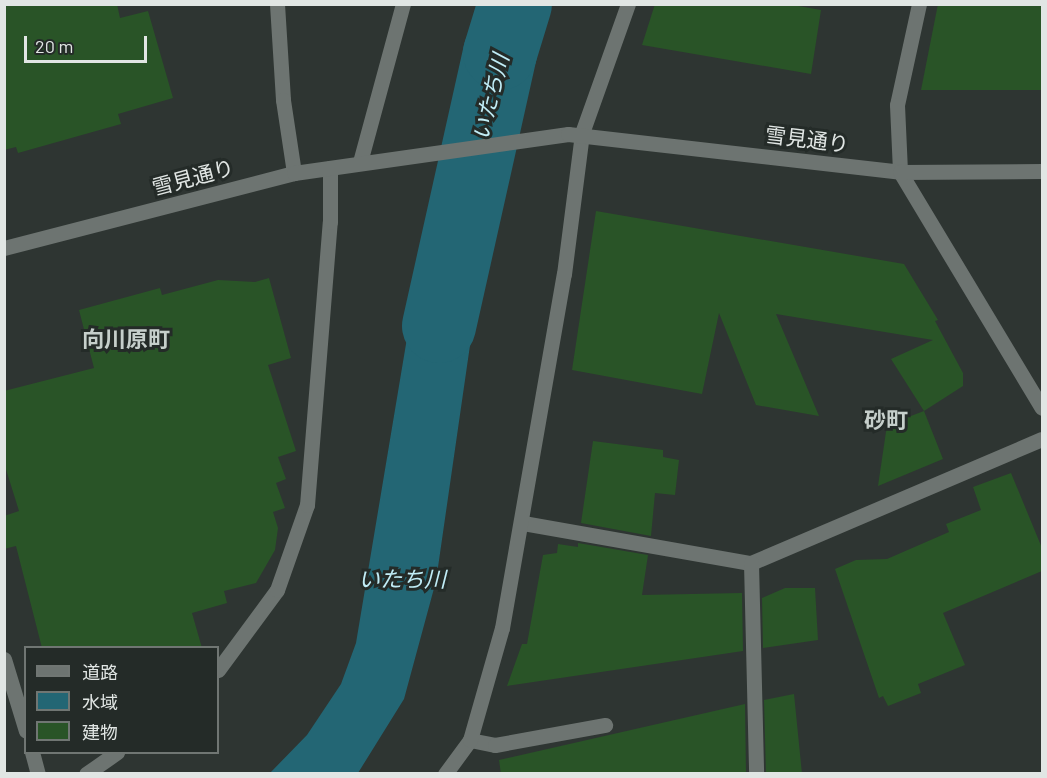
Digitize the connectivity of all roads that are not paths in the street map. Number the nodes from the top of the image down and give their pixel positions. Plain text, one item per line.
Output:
1 (277, 4) edge
2 (403, 4) edge
3 (628, 4) edge
4 (919, 4) edge
5 (575, 134) junction
6 (360, 162) junction
7 (330, 168) junction
8 (1042, 171) edge
9 (900, 172) junction
10 (294, 173) junction
11 (4, 248) edge
12 (1042, 408) edge
13 (1042, 439) edge
14 (523, 523) junction
15 (751, 563) junction
16 (4, 659) edge
17 (219, 669) edge
18 (24, 724) edge
19 (605, 725) dead end
20 (470, 740) junction
21 (32, 754) edge
22 (116, 754) edge
23 (38, 774) edge
24 (86, 774) edge
25 (445, 774) edge
26 (756, 774) edge

1 - 10 street
2 - 6 street
3 - 5 street
4 - 9 street
5 - 6 street, 雪見通り
5 - 9 street, 雪見通り
5 - 14 street
6 - 7 street, 雪見通り
7 - 10 street, 雪見通り
7 - 17 street
8 - 9 street, 雪見通り
9 - 12 street
10 - 11 street, 雪見通り
13 - 15 street
14 - 15 street
14 - 20 street
15 - 26 street
16 - 18 street
19 - 20 street
20 - 25 street
21 - 23 street
22 - 24 street

